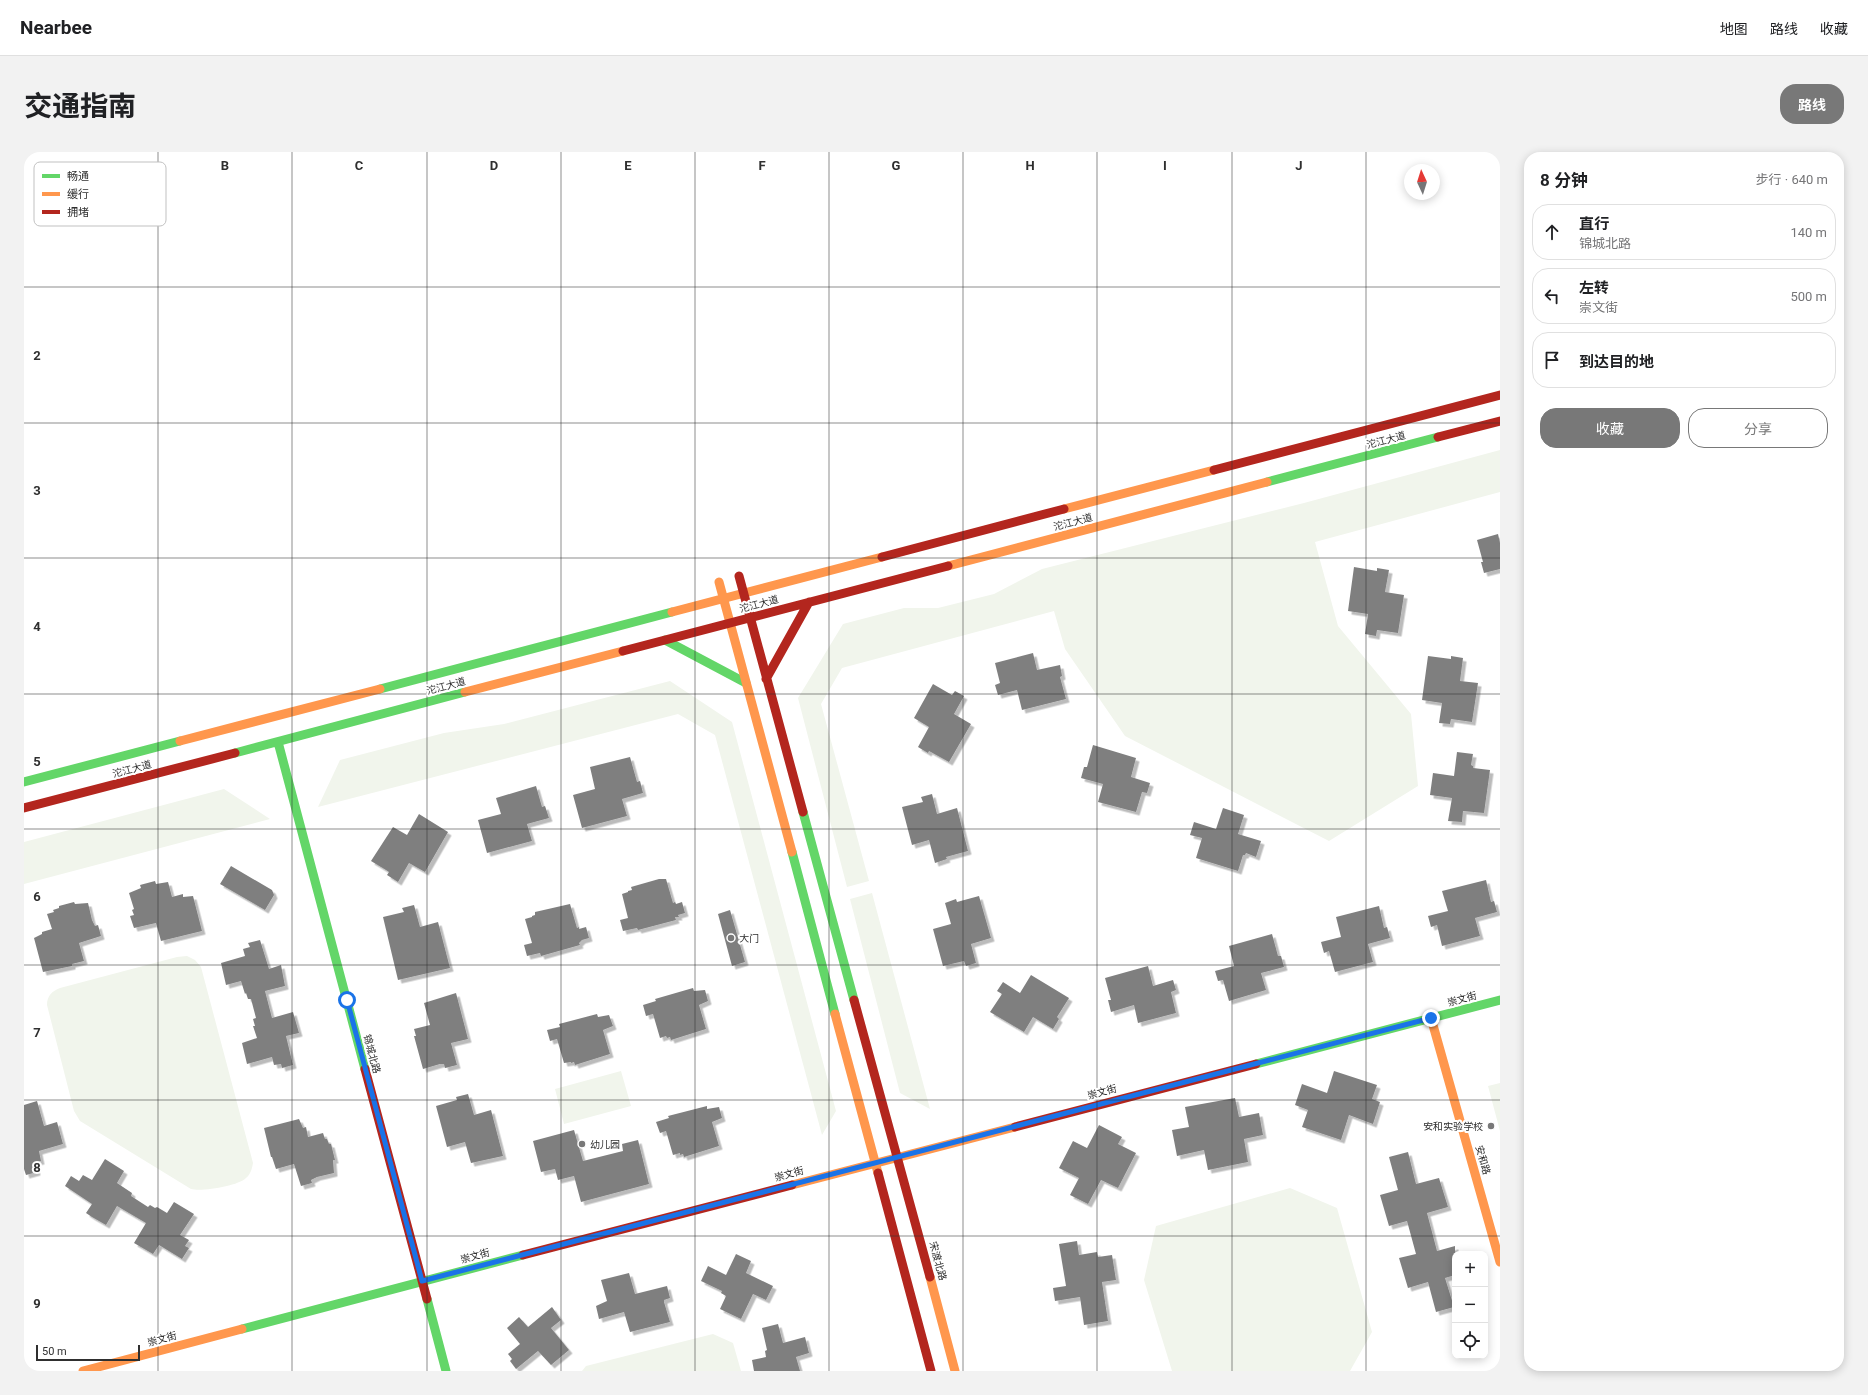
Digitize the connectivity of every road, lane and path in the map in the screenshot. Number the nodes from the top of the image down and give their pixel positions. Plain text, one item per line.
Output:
1 (1500, 395) edge
2 (1500, 421) edge
3 (739, 576) dead end
4 (719, 582) dead end
5 (744, 593) junction
6 (724, 598) junction
7 (809, 602) junction
8 (750, 618) junction
9 (730, 623) junction
10 (665, 640) junction
11 (766, 679) junction
12 (746, 683) junction
13 (278, 742) junction
14 (24, 782) edge
15 (24, 808) edge
16 (1500, 1000) edge
17 (1431, 1018) junction
18 (899, 1157) junction
19 (876, 1163) junction
20 (1500, 1262) edge
21 (422, 1281) junction
22 (83, 1371) edge
23 (446, 1371) edge
24 (931, 1371) edge
25 (955, 1371) edge

1 - 5 main road, 沱江大道
2 - 7 main road, 沱江大道
3 - 5 main road, 宋渡北路
4 - 6 main road
5 - 6 main road, 沱江大道
5 - 8 main road, 宋渡北路
6 - 9 main road
6 - 14 main road, 沱江大道
7 - 8 main road, 沱江大道
7 - 11 main road
8 - 9 main road, 沱江大道
8 - 11 main road, 宋渡北路
9 - 10 main road, 沱江大道
9 - 12 main road
10 - 12 main road
10 - 13 main road, 沱江大道
11 - 18 main road, 宋渡北路
12 - 19 main road
13 - 15 main road, 沱江大道
13 - 21 main road, 锦城北路
16 - 17 main road, 崇文街
17 - 18 main road, 崇文街
17 - 20 main road, 安和路
18 - 19 main road, 崇文街
18 - 25 main road, 宋渡北路
19 - 21 main road, 崇文街
19 - 24 main road
21 - 22 main road, 崇文街
21 - 23 main road, 锦城北路

